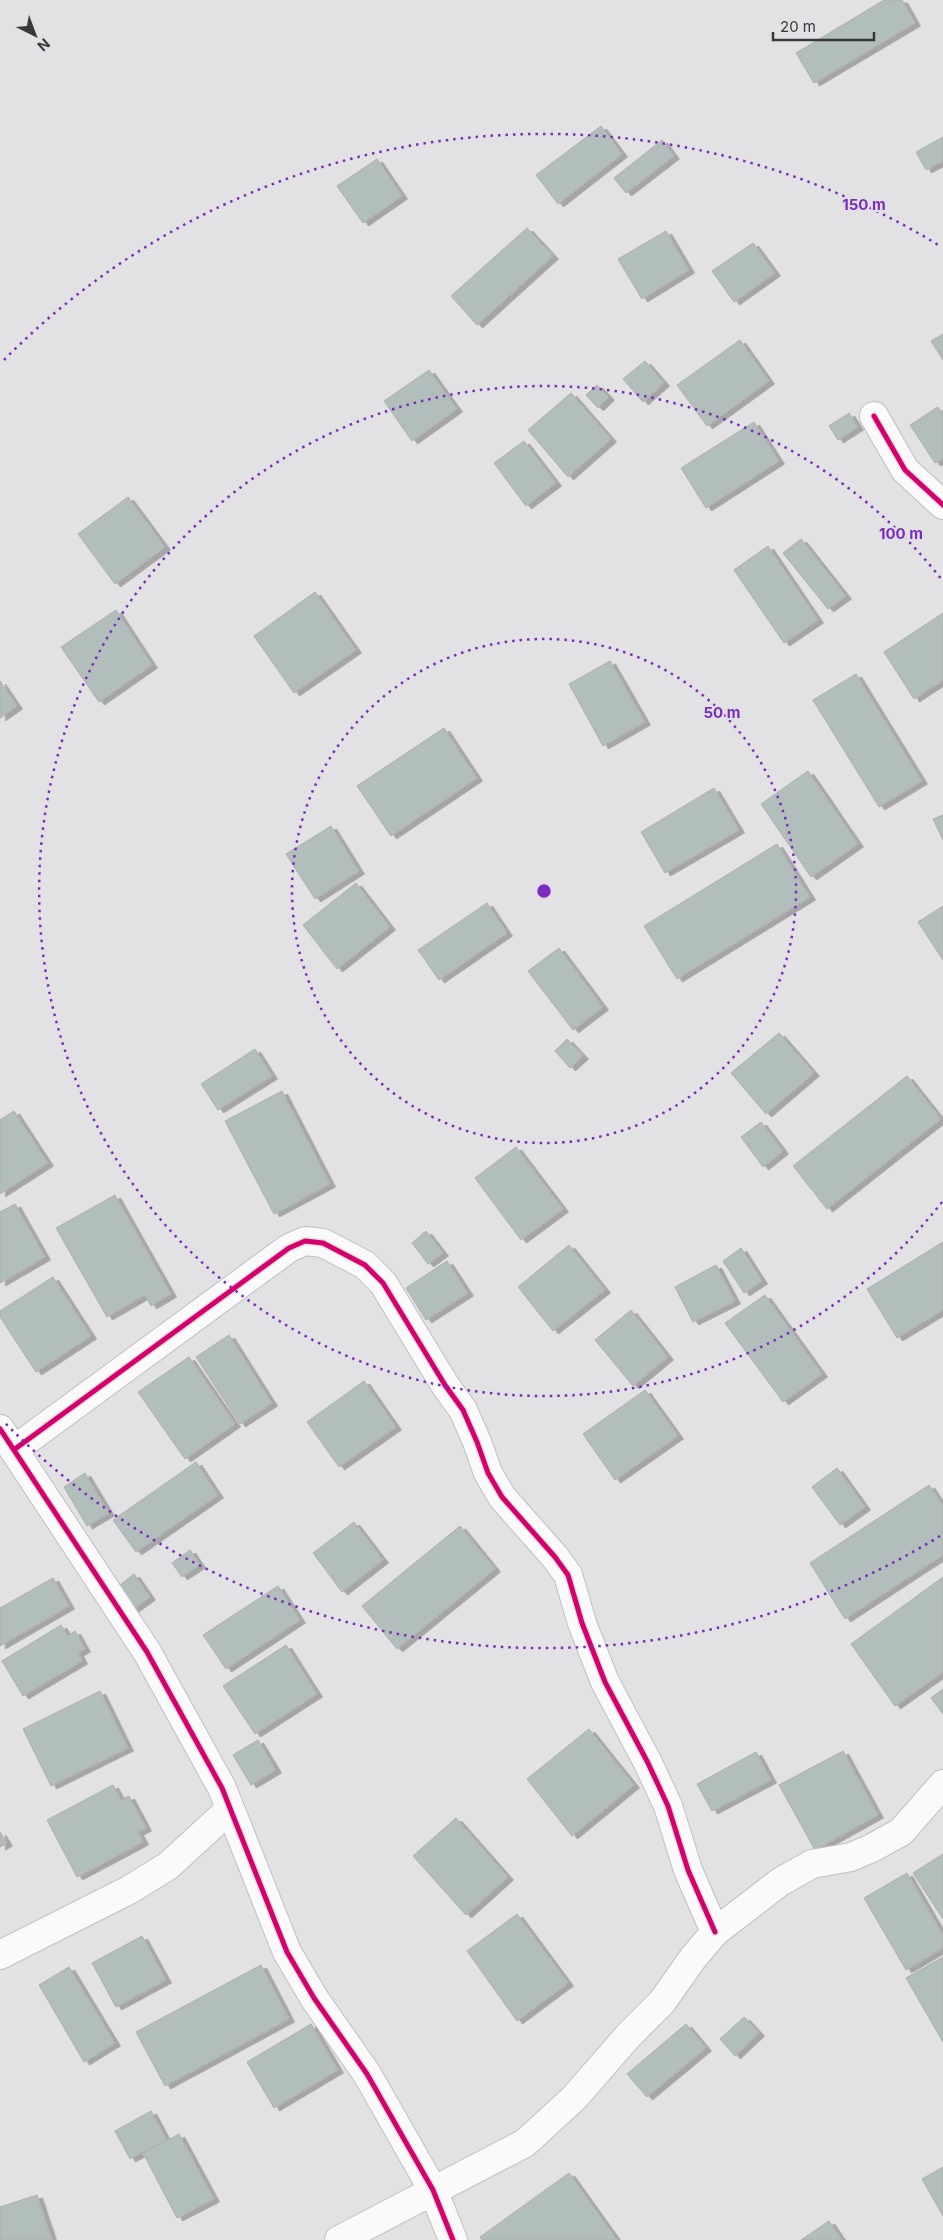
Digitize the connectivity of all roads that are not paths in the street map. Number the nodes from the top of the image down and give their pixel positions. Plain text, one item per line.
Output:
1 (874, 416) dead end
2 (943, 505) edge
3 (8, 1439) edge
4 (943, 1784) edge
5 (230, 1808) junction
6 (715, 1932) junction
7 (0, 1955) edge
8 (433, 2190) junction
9 (339, 2240) edge
10 (453, 2240) edge

1 - 2 street
3 - 5 street
3 - 6 street
4 - 6 street
5 - 7 street
5 - 8 street
6 - 8 street
8 - 9 street
8 - 10 street

